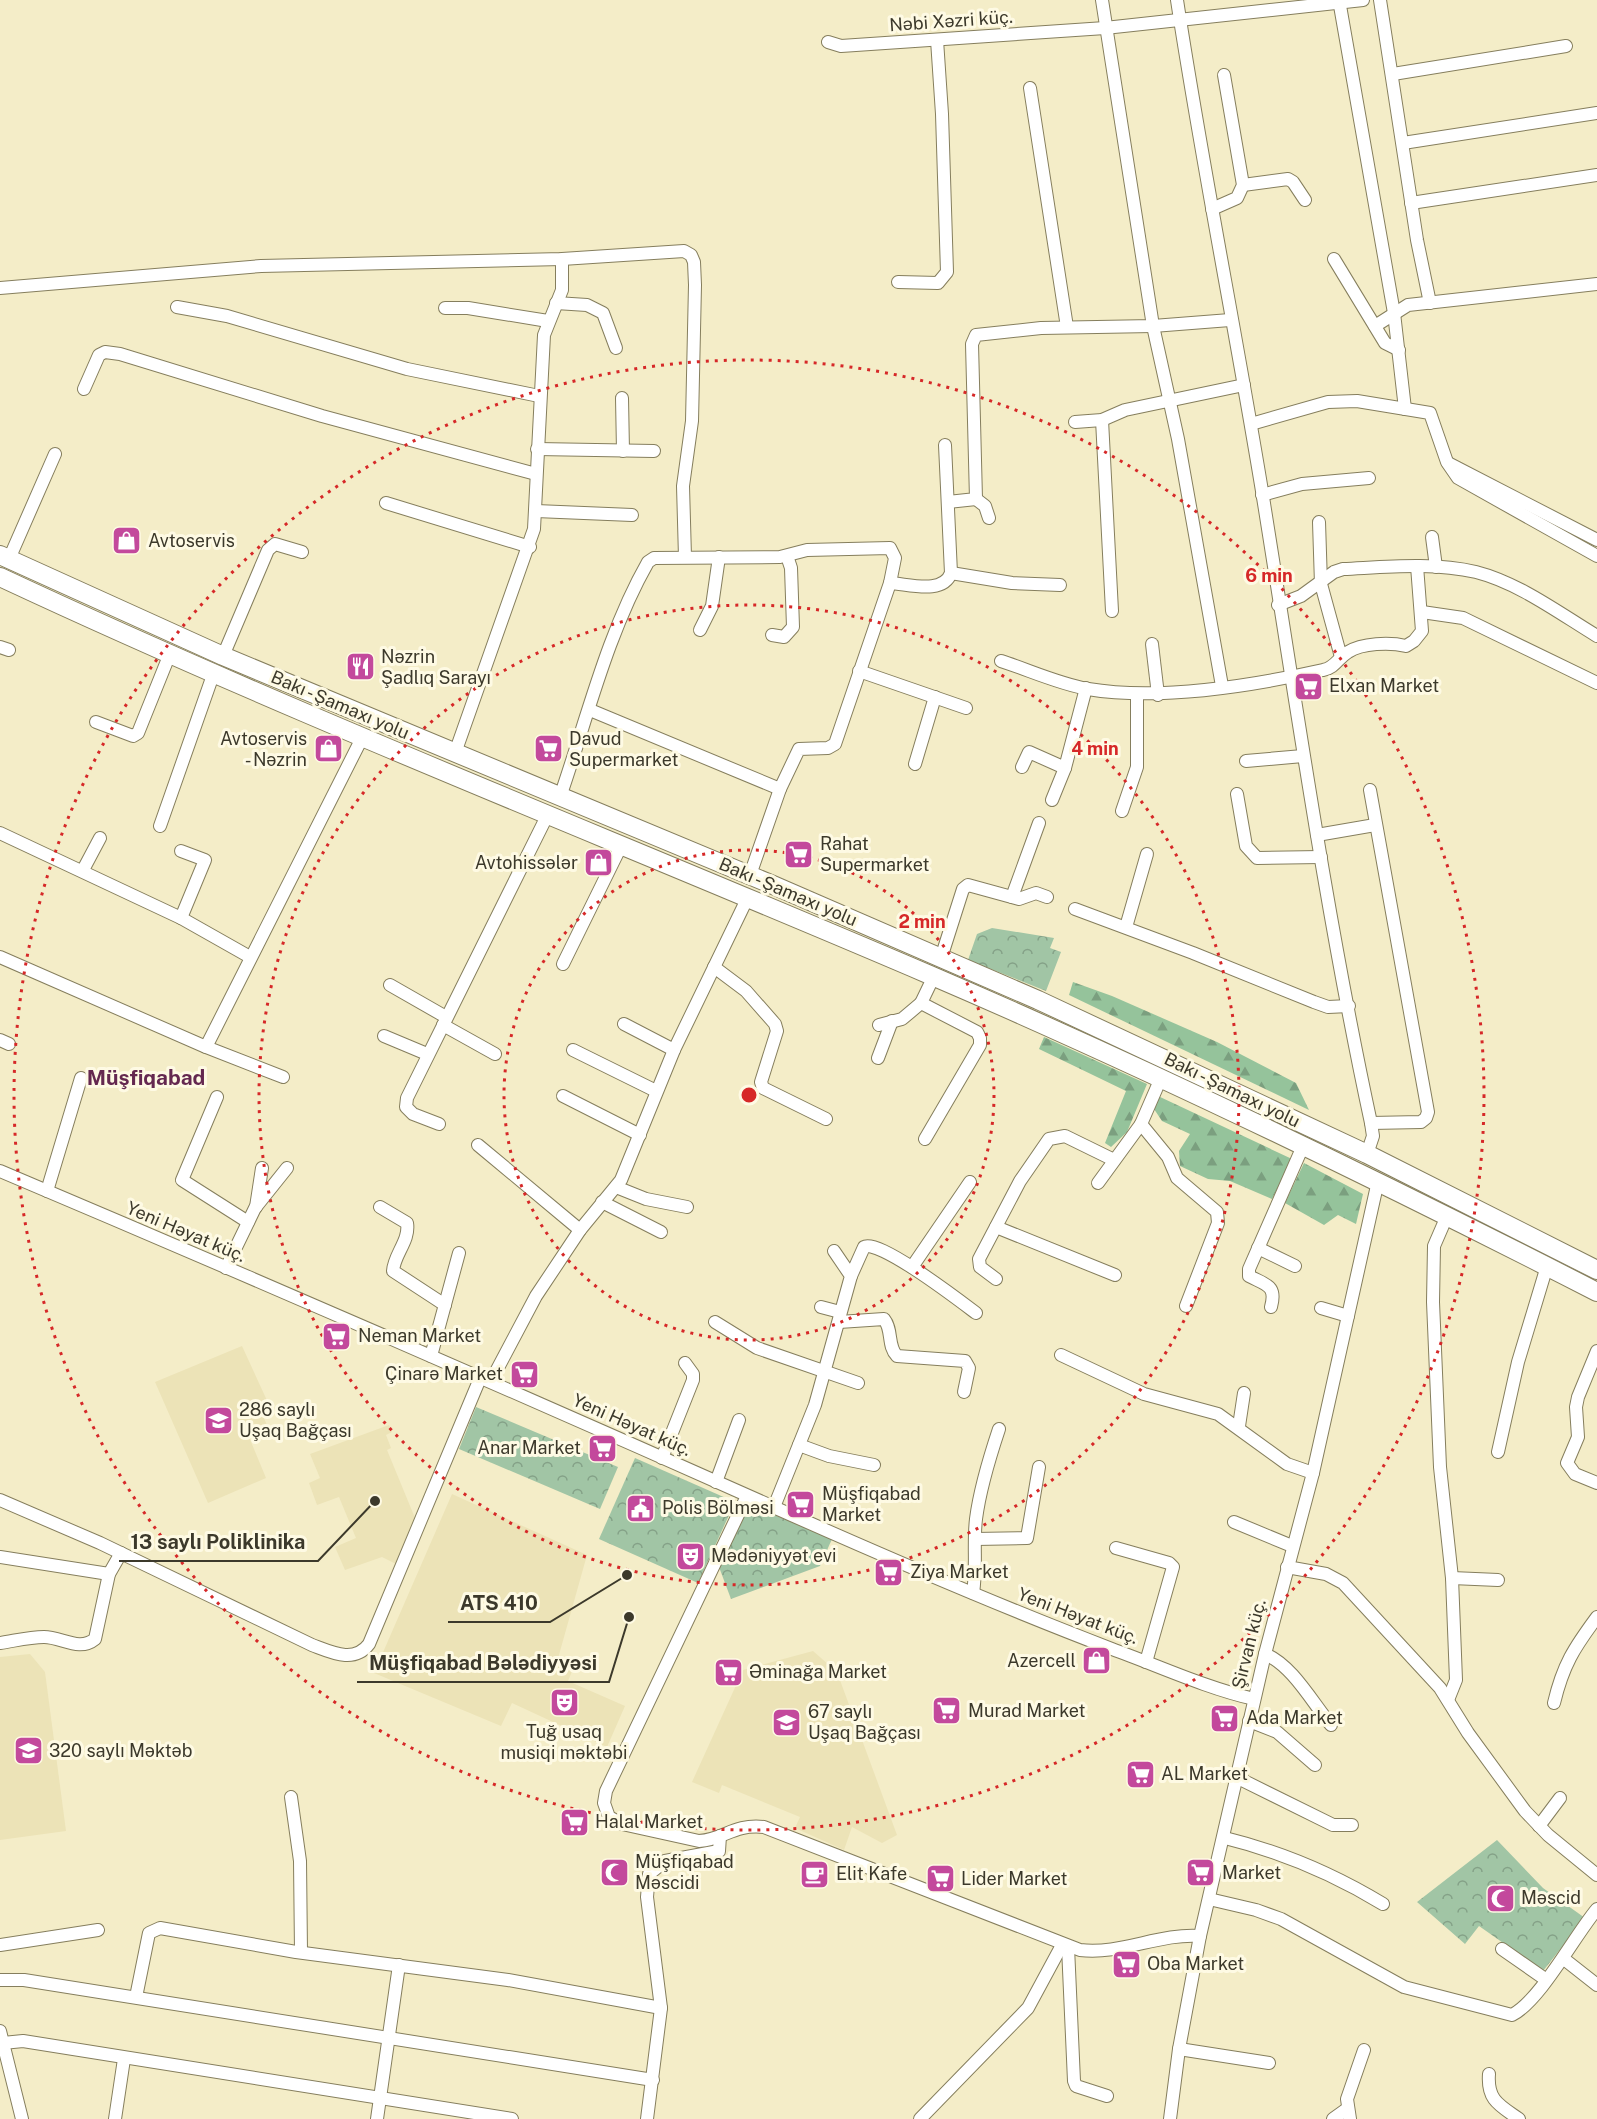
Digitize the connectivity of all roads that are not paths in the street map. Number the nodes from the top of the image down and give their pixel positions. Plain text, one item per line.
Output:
1 (1102, 0) edge
2 (1177, 0) edge
3 (1363, 0) edge
4 (1380, 0) edge
5 (1339, 1) edge
6 (1180, 20) junction
7 (1105, 28) junction
8 (937, 40) junction
9 (828, 42) dead end
10 (1566, 46) dead end
11 (1392, 74) junction
12 (1224, 75) dead end
13 (1030, 88) dead end
14 (1597, 113) edge
15 (1403, 143) junction
16 (1597, 175) edge
17 (1243, 185) junction
18 (1305, 200) dead end
19 (1412, 203) junction
20 (1212, 209) junction
21 (562, 259) junction
22 (1334, 259) dead end
23 (898, 282) dead end
24 (1597, 284) edge
25 (0, 288) edge
26 (556, 303) junction
27 (1430, 303) junction
28 (177, 307) dead end
29 (445, 308) dead end
30 (1394, 313) junction
31 (1230, 320) junction
32 (548, 321) junction
33 (1153, 326) junction
34 (1375, 326) junction
35 (1067, 327) junction
36 (616, 348) dead end
37 (1399, 350) junction
38 (1244, 385) junction
39 (84, 389) dead end
40 (539, 396) junction
41 (622, 398) dead end
42 (1168, 402) junction
43 (1406, 409) junction
44 (1102, 420) junction
45 (1075, 422) dead end
46 (1251, 424) junction
47 (945, 445) dead end
48 (537, 449) junction
49 (623, 451) junction
50 (654, 451) dead end
51 (55, 454) dead end
52 (1447, 462) junction
53 (536, 474) junction
54 (1369, 478) dead end
55 (1262, 495) junction
56 (976, 500) junction
57 (948, 502) junction
58 (386, 503) dead end
59 (536, 511) junction
60 (632, 515) dead end
61 (989, 518) dead end
62 (1320, 522) dead end
63 (1432, 537) dead end
64 (1597, 540) edge
65 (530, 547) junction
66 (302, 552) dead end
67 (787, 556) junction
68 (1597, 556) edge
69 (5, 557) edge
70 (685, 557) junction
71 (719, 557) junction
72 (1418, 566) junction
73 (1436, 567) junction
74 (951, 573) junction
75 (0, 577) edge
76 (890, 583) junction
77 (1321, 584) junction
78 (1060, 585) dead end
79 (1278, 605) junction
80 (1112, 610) dead end
81 (1422, 612) junction
82 (700, 630) dead end
83 (772, 634) dead end
84 (1597, 636) edge
85 (1152, 644) dead end
86 (170, 656) junction
87 (223, 656) junction
88 (1341, 657) junction
89 (1001, 661) dead end
90 (859, 671) junction
91 (213, 675) junction
92 (1290, 676) junction
93 (1597, 683) edge
94 (1222, 686) junction
95 (1086, 688) junction
96 (1137, 694) junction
97 (1158, 695) junction
98 (935, 697) junction
99 (966, 708) dead end
100 (590, 710) junction
101 (96, 722) dead end
102 (362, 738) junction
103 (455, 753) junction
104 (1303, 756) junction
105 (1246, 761) dead end
106 (915, 764) dead end
107 (1022, 767) dead end
108 (1065, 768) junction
109 (780, 789) junction
110 (1370, 790) dead end
111 (1237, 794) dead end
112 (560, 797) junction
113 (1052, 800) dead end
114 (1122, 811) dead end
115 (548, 814) junction
116 (1039, 823) dead end
117 (1375, 825) junction
118 (160, 826) dead end
119 (0, 833) edge
120 (1317, 835) junction
121 (100, 838) dead end
122 (621, 844) junction
123 (181, 851) dead end
124 (1147, 854) dead end
125 (1321, 857) junction
126 (83, 870) junction
127 (750, 875) junction
128 (748, 897) junction
129 (1012, 897) junction
130 (1047, 897) dead end
131 (1075, 909) dead end
132 (181, 918) junction
133 (1126, 927) junction
134 (0, 957) edge
135 (250, 957) junction
136 (941, 958) junction
137 (563, 964) dead end
138 (714, 967) junction
139 (934, 976) junction
140 (390, 985) dead end
141 (921, 1003) junction
142 (1349, 1006) junction
143 (444, 1021) junction
144 (892, 1022) junction
145 (624, 1024) dead end
146 (879, 1025) dead end
147 (384, 1036) dead end
148 (206, 1047) junction
149 (573, 1050) dead end
150 (674, 1050) junction
151 (428, 1054) junction
152 (495, 1054) dead end
153 (878, 1058) dead end
154 (283, 1077) dead end
155 (81, 1078) dead end
156 (1161, 1078) junction
157 (656, 1091) junction
158 (562, 1096) dead end
159 (217, 1097) dead end
160 (826, 1119) dead end
161 (1371, 1123) junction
162 (439, 1124) dead end
163 (1141, 1124) junction
164 (640, 1135) junction
165 (925, 1139) dead end
166 (478, 1145) dead end
167 (1303, 1146) junction
168 (1367, 1154) junction
169 (1114, 1160) junction
170 (262, 1168) dead end
171 (287, 1168) dead end
172 (0, 1171) edge
173 (1378, 1181) junction
174 (970, 1182) dead end
175 (1098, 1183) dead end
176 (616, 1187) junction
177 (47, 1191) junction
178 (602, 1202) junction
179 (380, 1207) dead end
180 (687, 1207) dead end
181 (255, 1208) junction
182 (1447, 1216) junction
183 (248, 1222) junction
184 (996, 1227) junction
185 (580, 1230) junction
186 (661, 1232) dead end
187 (1258, 1248) junction
188 (834, 1251) dead end
189 (459, 1253) dead end
190 (1295, 1266) dead end
191 (1547, 1266) junction
192 (912, 1267) junction
193 (226, 1268) junction
194 (1597, 1270) edge
195 (1115, 1275) dead end
196 (851, 1276) junction
197 (996, 1279) dead end
198 (1597, 1292) edge
199 (445, 1305) junction
200 (1186, 1306) dead end
201 (1271, 1306) dead end
202 (820, 1307) dead end
203 (1321, 1308) dead end
204 (976, 1312) dead end
205 (1348, 1316) junction
206 (839, 1317) junction
207 (715, 1322) dead end
208 (1597, 1351) edge
209 (1061, 1355) dead end
210 (431, 1356) junction
211 (686, 1363) dead end
212 (825, 1373) junction
213 (486, 1379) junction
214 (858, 1383) dead end
215 (964, 1392) dead end
216 (1244, 1393) dead end
217 (739, 1420) dead end
218 (1239, 1426) junction
219 (999, 1429) dead end
220 (799, 1444) junction
221 (1498, 1452) dead end
222 (662, 1458) junction
223 (874, 1465) dead end
224 (1039, 1467) dead end
225 (1313, 1473) junction
226 (716, 1482) junction
227 (1597, 1483) edge
228 (747, 1496) junction
229 (0, 1500) edge
230 (774, 1508) junction
231 (1234, 1522) dead end
232 (975, 1539) junction
233 (1292, 1546) junction
234 (1116, 1548) dead end
235 (121, 1553) junction
236 (0, 1557) edge
237 (1287, 1567) junction
238 (109, 1574) junction
239 (1452, 1578) junction
240 (1498, 1580) dead end
241 (973, 1593) junction
242 (1597, 1617) edge
243 (0, 1643) edge
244 (1265, 1654) junction
245 (1146, 1662) junction
246 (1254, 1699) junction
247 (1449, 1700) junction
248 (1554, 1703) dead end
249 (1249, 1721) junction
250 (1331, 1725) dead end
251 (1315, 1765) dead end
252 (1238, 1778) junction
253 (291, 1797) dead end
254 (1560, 1798) dead end
255 (1352, 1825) dead end
256 (1539, 1826) junction
257 (720, 1836) junction
258 (1225, 1838) junction
259 (1597, 1875) edge
260 (1209, 1899) junction
261 (1383, 1904) dead end
262 (1597, 1909) edge
263 (98, 1930) dead end
264 (1200, 1936) junction
265 (0, 1944) edge
266 (1065, 1946) junction
267 (1502, 1948) dead end
268 (301, 1952) junction
269 (1564, 1959) junction
270 (399, 1965) junction
271 (1545, 1979) junction
272 (0, 1980) edge
273 (1597, 1985) edge
274 (136, 1997) junction
275 (661, 2008) junction
276 (1, 2037) edge
277 (388, 2039) junction
278 (1179, 2049) junction
279 (1364, 2050) dead end
280 (124, 2059) junction
281 (1269, 2063) dead end
282 (1489, 2074) dead end
283 (653, 2080) junction
284 (1107, 2096) dead end
285 (380, 2099) junction
286 (1348, 2114) edge
287 (22, 2119) edge
288 (115, 2119) edge
289 (377, 2119) edge
290 (512, 2119) edge
291 (647, 2119) edge
292 (920, 2119) edge
293 (1170, 2119) edge
294 (1333, 2119) edge
295 (1519, 2119) edge

1 - 7 street
2 - 6 street
3 - 5 street, Nəbi Xəzri küç.
4 - 11 street
5 - 6 street, Nəbi Xəzri küç.
5 - 30 street
6 - 7 street, Nəbi Xəzri küç.
6 - 20 street
7 - 8 street, Nəbi Xəzri küç.
7 - 33 street
8 - 9 street, Nəbi Xəzri küç.
8 - 23 street
10 - 11 street
11 - 15 street
12 - 17 street
13 - 35 street
14 - 15 street
15 - 19 street
16 - 19 street
17 - 18 street
17 - 20 street
19 - 27 street
20 - 31 street
21 - 25 street
21 - 26 street
21 - 70 street
22 - 34 street
24 - 27 street
26 - 32 street
26 - 36 street
27 - 30 street
28 - 40 street
29 - 32 street
30 - 34 street
30 - 37 street
31 - 33 street
31 - 38 street
32 - 40 street
33 - 35 street
33 - 42 street
34 - 37 street
35 - 56 street
37 - 43 street
38 - 42 street
38 - 46 street
39 - 53 street
40 - 48 street
41 - 49 street
42 - 44 street
42 - 94 street
43 - 46 street
43 - 52 street
44 - 45 street
44 - 80 street
46 - 55 street
47 - 57 street
48 - 49 street
48 - 53 street
49 - 50 street
51 - 69 street
52 - 64 street
52 - 68 street
53 - 59 street
54 - 55 street
55 - 79 street
56 - 57 street
56 - 61 street
57 - 74 street
58 - 65 street
59 - 60 street
59 - 65 street
62 - 77 street
63 - 73 street
65 - 103 street
66 - 87 street
67 - 71 street
67 - 76 street
67 - 83 street
69 - 87 highway, Bakı - Şamaxı yolu
70 - 71 street
70 - 100 street
71 - 82 street
72 - 73 street
72 - 77 street
72 - 81 street
73 - 84 street
74 - 76 street
74 - 78 street
75 - 86 highway, Bakı - Şamaxı yolu
76 - 90 street
77 - 79 street
77 - 88 street
79 - 92 street
81 - 88 street
81 - 93 street
85 - 97 street
86 - 91 highway, Bakı - Şamaxı yolu
86 - 101 street
87 - 103 highway, Bakı - Şamaxı yolu
88 - 92 street
89 - 95 street
90 - 98 street
90 - 109 street
91 - 102 highway, Bakı - Şamaxı yolu
91 - 118 street
92 - 94 street
92 - 104 street
94 - 97 street
95 - 96 street
95 - 108 street
96 - 97 street
96 - 114 street
98 - 99 street
98 - 106 street
100 - 109 street
100 - 112 street
102 - 115 highway, Bakı - Şamaxı yolu
102 - 135 street
103 - 112 highway, Bakı - Şamaxı yolu
104 - 105 street
104 - 120 street
107 - 108 street
108 - 113 street
109 - 127 street
110 - 117 street
111 - 125 street
112 - 127 highway, Bakı - Şamaxı yolu
115 - 122 highway, Bakı - Şamaxı yolu
115 - 143 street
116 - 129 street
117 - 120 street
117 - 161 street
119 - 126 street
120 - 125 street
121 - 126 street
122 - 128 highway, Bakı - Şamaxı yolu
122 - 137 street
123 - 132 street
124 - 133 street
125 - 142 street
126 - 132 street
127 - 136 highway, Bakı - Şamaxı yolu
128 - 138 street
128 - 139 highway, Bakı - Şamaxı yolu
129 - 130 street
129 - 136 street
131 - 133 street
132 - 135 street
133 - 142 street
134 - 148 street
135 - 148 street
136 - 168 highway, Bakı - Şamaxı yolu
138 - 150 street
138 - 160 street
139 - 141 street
139 - 156 highway, Bakı - Şamaxı yolu
140 - 143 street
141 - 144 street
141 - 165 street
142 - 161 street
143 - 151 street
143 - 152 street
144 - 146 street
144 - 153 street
145 - 150 street
147 - 151 street
148 - 154 street
149 - 157 street
150 - 157 street
151 - 162 street
155 - 177 street
156 - 163 street
156 - 167 highway, Bakı - Şamaxı yolu
157 - 164 street
158 - 164 street
159 - 183 street
161 - 168 street
163 - 169 street
163 - 200 street
164 - 176 street
166 - 185 street
167 - 173 highway, Bakı - Şamaxı yolu
167 - 187 street
168 - 194 highway, Bakı - Şamaxı yolu
169 - 175 street
169 - 184 street
170 - 181 street
171 - 181 street
172 - 177 street, Yeni Həyat küç.
173 - 182 highway, Bakı - Şamaxı yolu
173 - 205 street, Şirvan küç.
174 - 192 street
176 - 178 street
176 - 180 street
177 - 193 street, Yeni Həyat küç.
178 - 185 street
178 - 186 street
179 - 199 street
181 - 183 street
182 - 191 highway, Bakı - Şamaxı yolu
182 - 239 street
183 - 193 street
184 - 195 street
184 - 197 street
185 - 213 street
187 - 190 street
187 - 201 street
188 - 196 street
189 - 199 street
191 - 198 highway, Bakı - Şamaxı yolu
191 - 221 street
192 - 196 street
192 - 204 street
193 - 210 street, Yeni Həyat küç.
196 - 206 street
199 - 210 street
202 - 206 street
203 - 205 street
205 - 225 street, Şirvan küç.
206 - 212 street
206 - 215 street
207 - 212 street
208 - 227 street
209 - 218 street
210 - 213 street, Yeni Həyat küç.
211 - 222 street
212 - 214 street
212 - 220 street
213 - 222 street, Yeni Həyat küç.
213 - 235 street
216 - 218 street
217 - 226 street
218 - 225 street
219 - 232 street
220 - 223 street
220 - 230 street
222 - 226 street, Yeni Həyat küç.
224 - 232 street
225 - 233 street, Şirvan küç.
226 - 228 street, Yeni Həyat küç.
228 - 230 street, Yeni Həyat küç.
228 - 257 street
229 - 235 street
230 - 241 street, Yeni Həyat küç.
231 - 233 street
232 - 241 street
233 - 237 street, Şirvan küç.
234 - 245 street
235 - 238 street
236 - 238 street
237 - 244 street, Şirvan küç.
237 - 247 street
238 - 243 street
239 - 240 street
239 - 247 street
241 - 245 street, Yeni Həyat küç.
242 - 248 street
244 - 246 street, Şirvan küç.
244 - 250 street
245 - 246 street, Yeni Həyat küç.
246 - 249 street, Şirvan küç.
247 - 256 street
249 - 251 street
249 - 252 street, Şirvan küç.
252 - 255 street
252 - 258 street, Şirvan küç.
253 - 268 street
254 - 256 street
256 - 259 street
257 - 266 street
257 - 275 street
258 - 260 street, Şirvan küç.
258 - 261 street
260 - 264 street, Şirvan küç.
260 - 271 street
262 - 269 street
263 - 265 street
264 - 266 street
264 - 278 street, Şirvan küç.
266 - 284 street
266 - 292 street
267 - 271 street
268 - 270 street
268 - 274 street
269 - 271 street
269 - 273 street
270 - 275 street
270 - 277 street
272 - 274 street
274 - 277 street
275 - 283 street
276 - 280 street
276 - 287 street
277 - 283 street
277 - 285 street
278 - 281 street
278 - 293 street, Şirvan küç.
279 - 286 street
280 - 285 street
280 - 288 street
282 - 295 street
283 - 291 street
285 - 289 street
285 - 290 street
286 - 294 street

